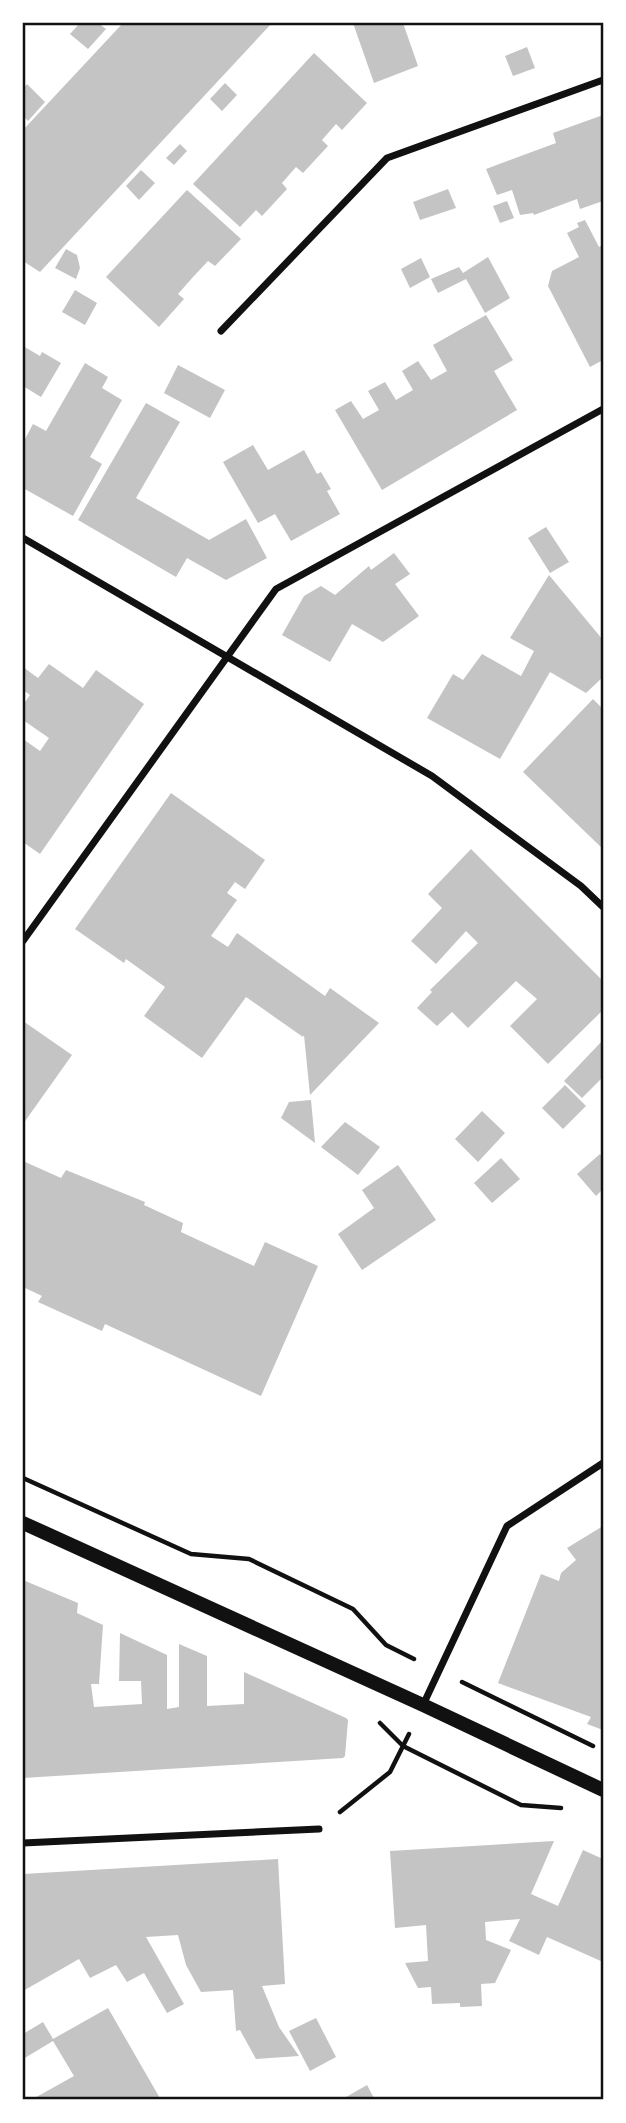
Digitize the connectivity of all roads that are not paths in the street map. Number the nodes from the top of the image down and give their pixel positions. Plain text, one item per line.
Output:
1 (603, 80) edge
2 (220, 331) dead end
3 (603, 409) edge
4 (23, 538) edge
5 (226, 657) junction
6 (603, 907) edge
7 (23, 941) edge
8 (603, 1463) edge
9 (23, 1523) edge
10 (424, 1705) junction
11 (603, 1790) edge
12 (320, 1829) road end
13 (23, 1843) edge

1 - 2 street
3 - 5 street
4 - 5 street
5 - 6 street
5 - 7 street
8 - 10 street
9 - 10 main road
10 - 11 main road
12 - 13 street

